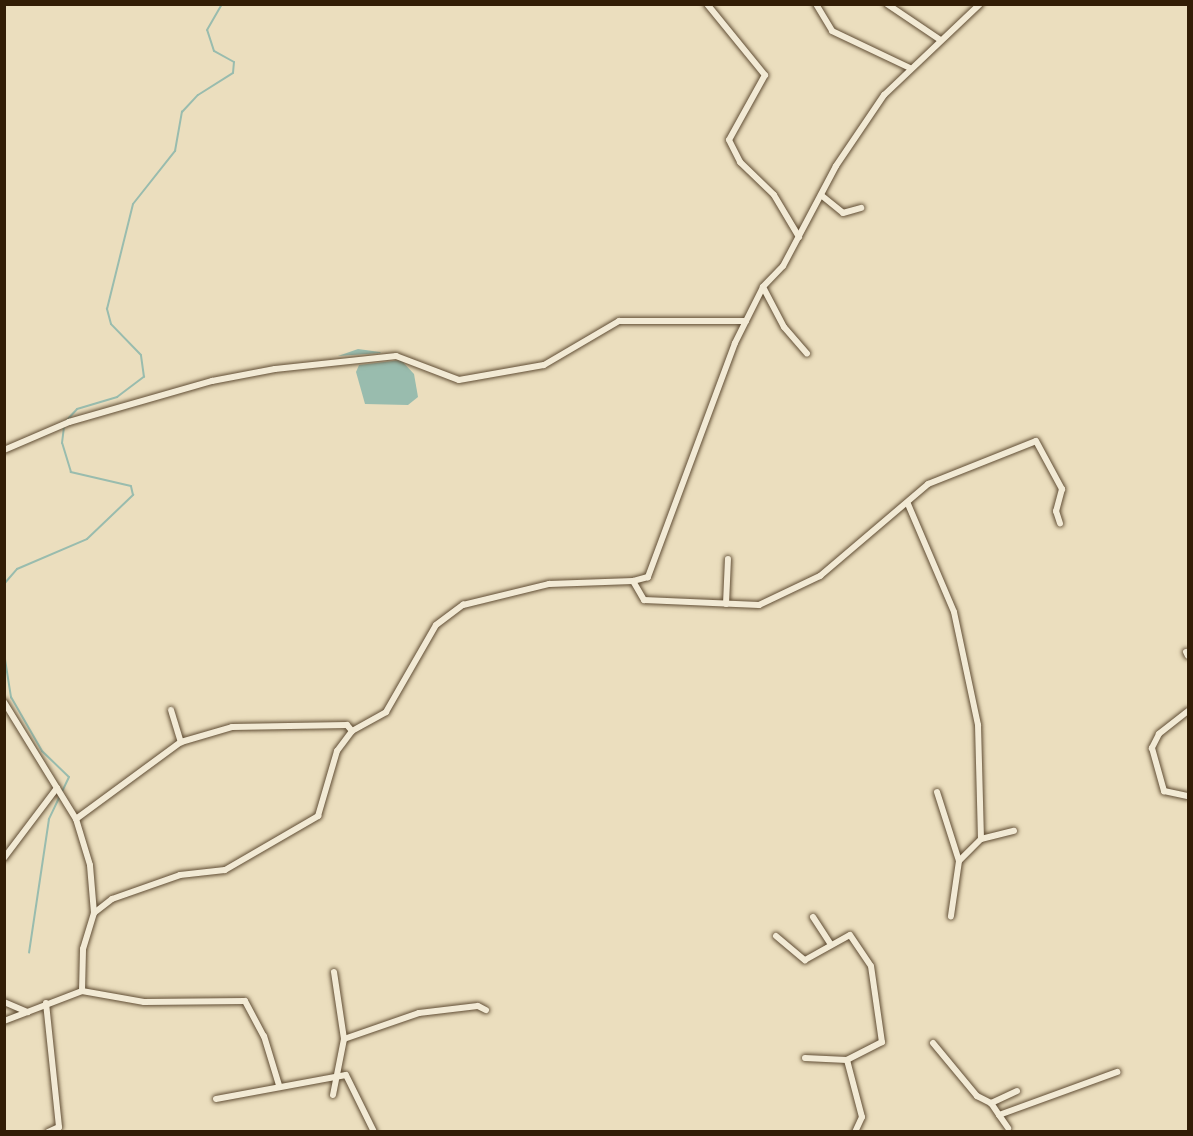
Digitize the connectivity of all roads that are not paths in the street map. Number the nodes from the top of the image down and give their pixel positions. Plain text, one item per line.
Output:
1 (708, 4) edge
2 (816, 4) edge
3 (887, 4) edge
4 (980, 4) edge
5 (939, 39) junction
6 (910, 68) junction
7 (820, 195) junction
8 (861, 207) dead end
9 (798, 237) junction
10 (763, 287) junction
11 (746, 321) junction
12 (807, 353) dead end
13 (4, 450) edge
14 (908, 504) junction
15 (1060, 523) dead end
16 (728, 559) dead end
17 (633, 581) junction
18 (726, 604) junction
19 (4, 702) edge
20 (171, 710) dead end
21 (1188, 711) edge
22 (352, 731) junction
23 (181, 742) junction
24 (57, 788) junction
25 (937, 792) dead end
26 (1188, 796) edge
27 (76, 819) junction
28 (1014, 831) dead end
29 (981, 839) junction
30 (4, 858) edge
31 (959, 861) junction
32 (94, 914) junction
33 (951, 916) dead end
34 (813, 917) dead end
35 (776, 936) dead end
36 (831, 945) junction
37 (334, 972) dead end
38 (82, 992) junction
39 (4, 1002) edge
40 (46, 1002) junction
41 (486, 1010) dead end
42 (28, 1012) junction
43 (4, 1022) edge
44 (344, 1039) junction
45 (933, 1043) dead end
46 (805, 1058) dead end
47 (847, 1060) junction
48 (1117, 1072) dead end
49 (334, 1074) junction
50 (279, 1084) junction
51 (1017, 1091) dead end
52 (333, 1095) dead end
53 (216, 1099) dead end
54 (991, 1103) junction
55 (999, 1115) junction
56 (1008, 1128) dead end
57 (60, 1129) edge
58 (48, 1131) edge
59 (374, 1131) edge
60 (855, 1131) edge

1 - 9 street
2 - 6 street
3 - 5 street
4 - 5 street
5 - 6 street
6 - 7 street
7 - 8 street
7 - 9 street
9 - 10 street
10 - 11 street
10 - 12 street
11 - 13 street
11 - 17 street
14 - 15 street
14 - 18 street
14 - 29 street
16 - 18 street
17 - 18 street
17 - 22 street
19 - 24 street
20 - 23 street
21 - 26 street
22 - 23 street
22 - 32 street
23 - 27 street
24 - 27 street
24 - 30 street
25 - 31 street
27 - 32 street
28 - 29 street
29 - 31 street
31 - 33 street
32 - 38 street
34 - 36 street
35 - 36 street
36 - 47 street
37 - 44 street
38 - 40 street
38 - 50 street
39 - 42 street
40 - 42 street
40 - 57 street
41 - 44 street
42 - 43 street
44 - 49 street
45 - 54 street
46 - 47 street
47 - 60 street
48 - 55 street
49 - 50 street
49 - 52 street
49 - 59 street
50 - 53 street
51 - 54 street
54 - 55 street
55 - 56 street
57 - 58 street

